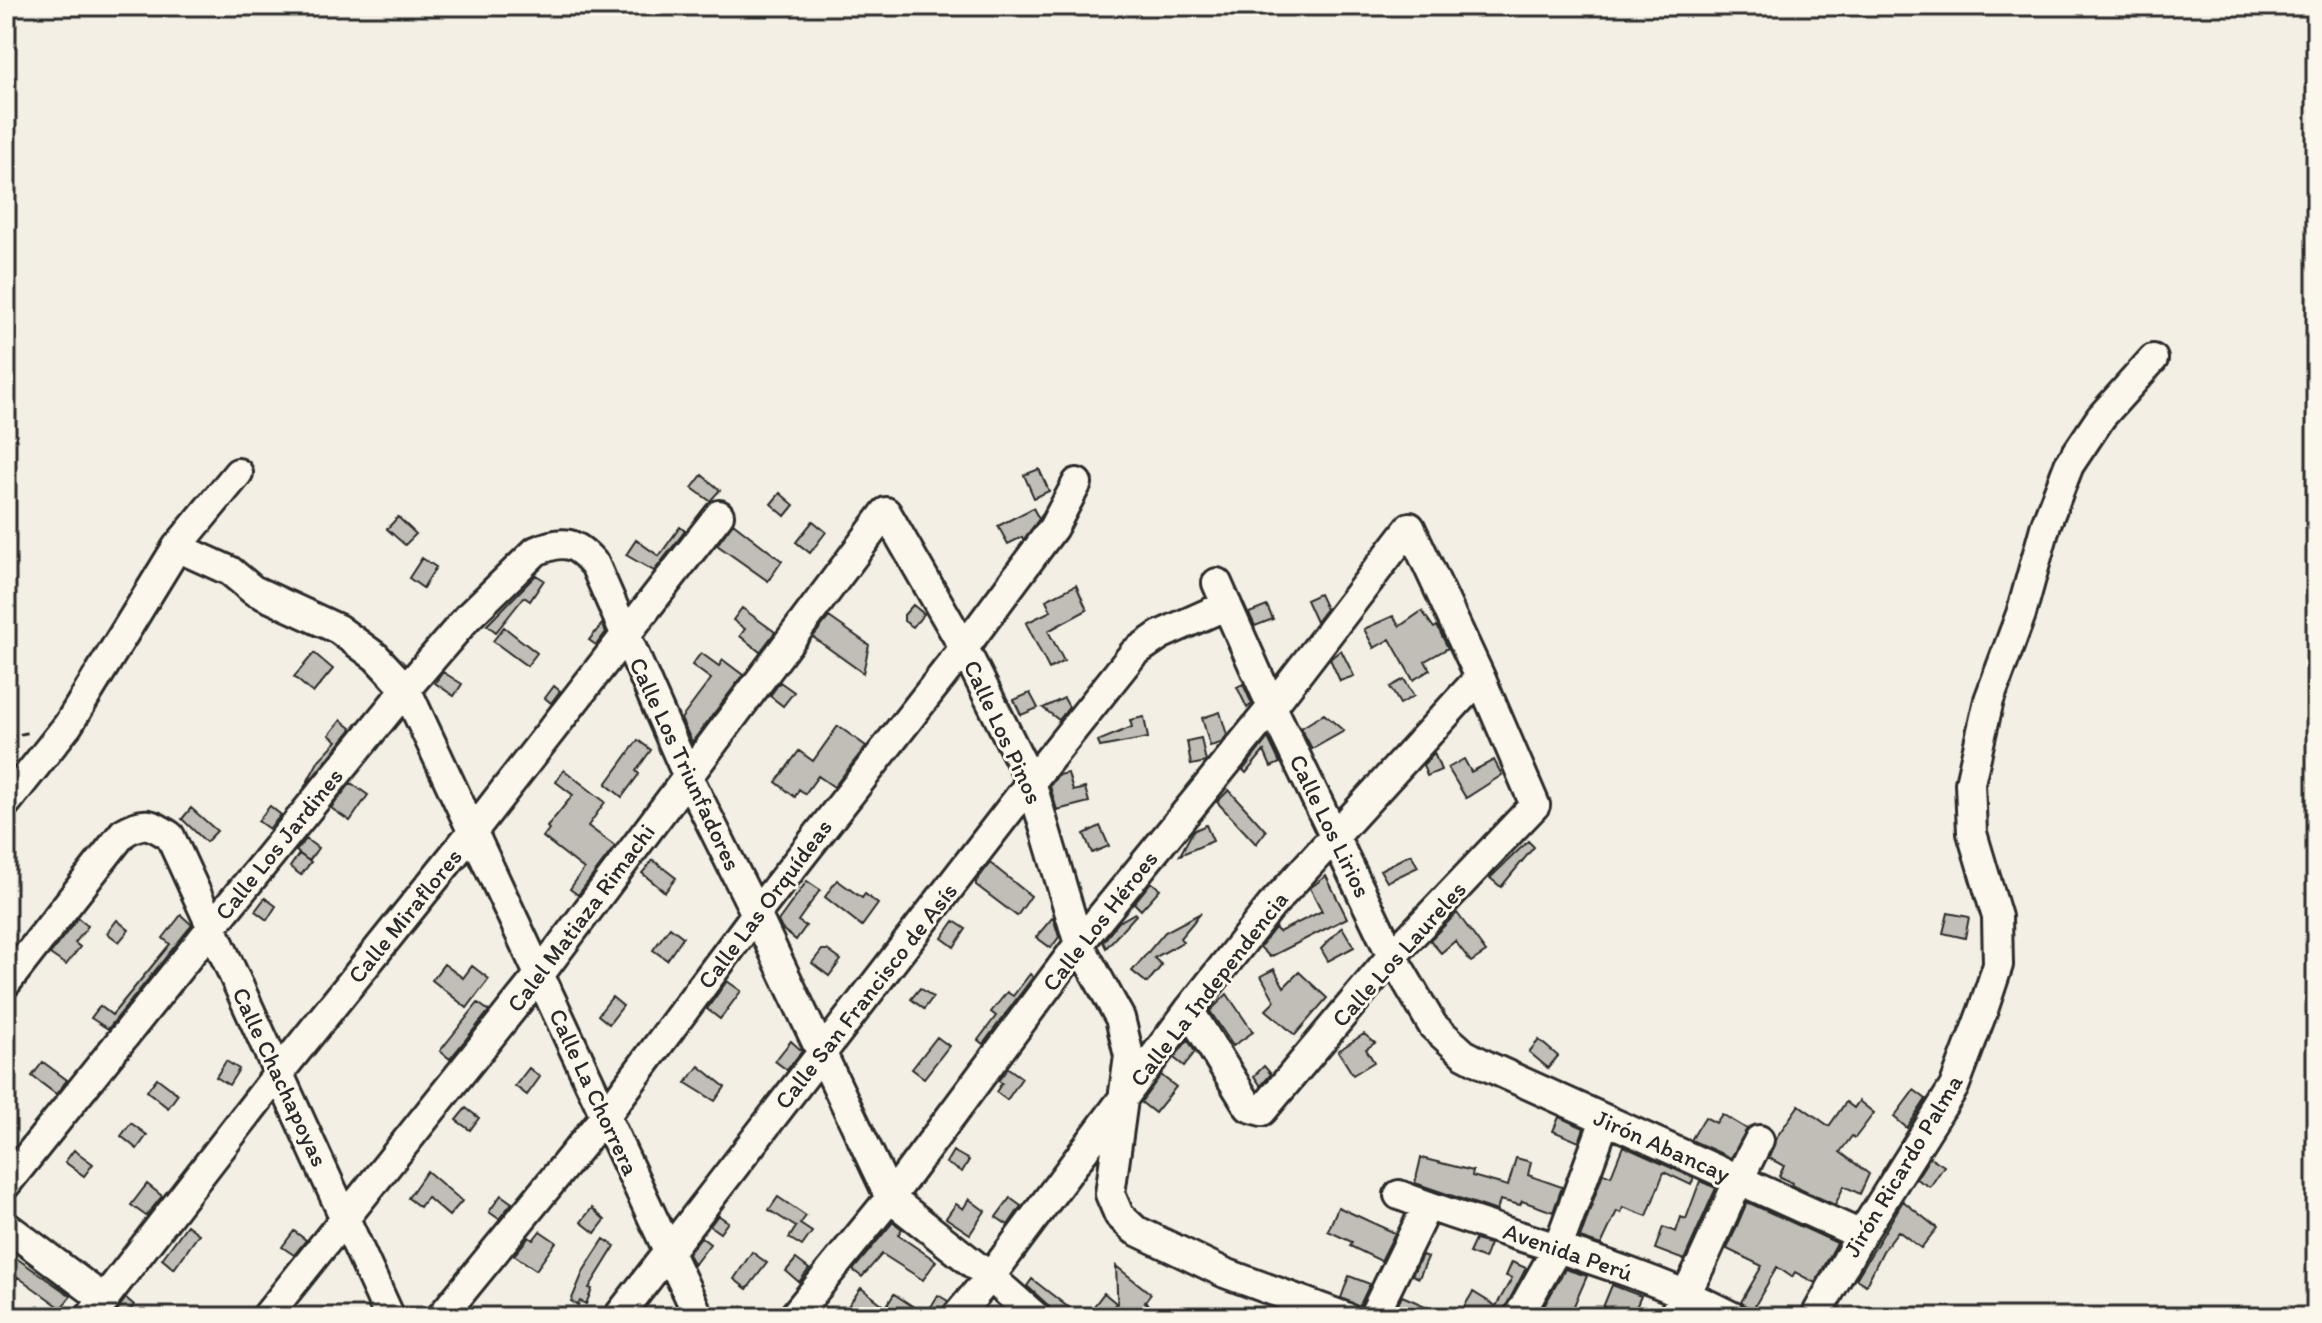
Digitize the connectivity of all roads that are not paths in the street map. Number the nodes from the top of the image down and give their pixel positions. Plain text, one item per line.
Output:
1 (2153, 359) dead end
2 (238, 473) dead end
3 (1077, 483) dead end
4 (886, 512) joint
5 (719, 515) dead end
6 (177, 547) junction
7 (581, 548) joint
8 (1222, 594) joint
9 (626, 635) junction
10 (964, 648) junction
11 (1480, 677) junction
12 (406, 689) junction
13 (1272, 707) junction
14 (688, 777) junction
15 (1031, 782) junction
16 (6, 803) edge
17 (473, 831) junction
18 (1336, 837) junction
19 (756, 914) junction
20 (211, 928) junction
21 (1079, 944) junction
22 (1392, 956) junction
23 (540, 974) junction
24 (6, 983) edge
25 (1189, 1010) junction
26 (821, 1054) junction
27 (1464, 1054) joint
28 (278, 1074) junction
29 (1122, 1099) junction
30 (606, 1115) junction
31 (1605, 1120) junction
32 (1759, 1140) dead end
33 (1737, 1179) junction
34 (6, 1184) edge
35 (1399, 1195) dead end
36 (890, 1198) junction
37 (1427, 1206) junction
38 (346, 1219) junction
39 (6, 1226) edge
40 (1861, 1235) junction
41 (1558, 1247) junction
42 (668, 1255) junction
43 (990, 1277) junction
44 (1680, 1305) edge
45 (98, 1308) edge
46 (266, 1317) edge
47 (390, 1317) edge
48 (441, 1317) edge
49 (618, 1317) edge
50 (699, 1317) edge
51 (793, 1317) edge
52 (956, 1317) edge
53 (1036, 1317) edge
54 (1345, 1317) edge
55 (1373, 1317) edge
56 (1518, 1317) edge
57 (1733, 1317) edge
58 (1815, 1317) edge

1 - 40 street, Jirón Ricardo Palma
2 - 6 street
3 - 10 street, Calle Las Orquídeas
4 - 10 street, Calle Los Pinos
4 - 14 street, Calel Matiaza Rimachi
5 - 9 street, Calle Miraflores
6 - 12 street, Calle La Chorrera
6 - 16 street
7 - 9 street, Calle Los Triunfadores
7 - 12 street, Calle Los Jardines
8 - 13 street, Calle Los Lirios
8 - 15 street, Calle San Francisco de Asís
9 - 14 street, Calle Los Triunfadores
9 - 17 street, Calle Miraflores
10 - 15 street, Calle Los Pinos
10 - 19 street, Calle Las Orquídeas
11 - 13 street, Calle Los Héroes
11 - 18 street, Calle La Independencia
11 - 22 street, Calle Los Laureles
12 - 17 street, Calle La Chorrera
12 - 20 street, Calle Los Jardines
13 - 18 street, Calle Los Lirios
13 - 21 street, Calle Los Héroes
14 - 19 street, Calle Los Triunfadores
14 - 23 street, Calel Matiaza Rimachi
15 - 21 street, Calle Los Pinos
15 - 26 street, Calle San Francisco de Asís
17 - 23 street, Calle La Chorrera
17 - 28 street, Calle Miraflores
18 - 22 street, Calle Los Lirios
18 - 25 street, Calle La Independencia
19 - 26 street, Calle Los Triunfadores
19 - 30 street, Calle Las Orquídeas
20 - 24 street, Calle Chachapoyas
20 - 28 street, Calle Chachapoyas
20 - 34 street, Calle Los Jardines
21 - 29 street, Calle Los Pinos
21 - 36 street, Calle Los Héroes
22 - 25 street, Calle Los Laureles
22 - 27 street, Calle Los Lirios
23 - 30 street, Calle La Chorrera
23 - 38 street, Calel Matiaza Rimachi
25 - 29 street, Calle La Independencia
26 - 36 street, Calle Los Triunfadores
26 - 42 street, Calle San Francisco de Asís
27 - 31 street, Jirón Abancay
28 - 38 street, Calle Chachapoyas
28 - 45 street, Calle Miraflores
29 - 43 street, Calle La Independencia
29 - 54 street, Calle Los Pinos
30 - 42 street, Calle La Chorrera
30 - 48 street, Calle Las Orquídeas
31 - 33 street, Jirón Abancay
31 - 41 street
32 - 33 street
33 - 40 street, Jirón Abancay
33 - 44 street
35 - 37 street, Avenida Perú
36 - 43 street
36 - 51 street, Calle Los Héroes
37 - 41 street, Avenida Perú
37 - 55 street
38 - 46 street, Calel Matiaza Rimachi
38 - 47 street, Calle Chachapoyas
39 - 45 street
40 - 58 street, Jirón Ricardo Palma
41 - 44 street, Avenida Perú
41 - 56 street
42 - 49 street, Calle San Francisco de Asís
42 - 50 street, Calle La Chorrera
43 - 52 street, Calle La Independencia
43 - 53 street
44 - 57 street, Avenida Perú

